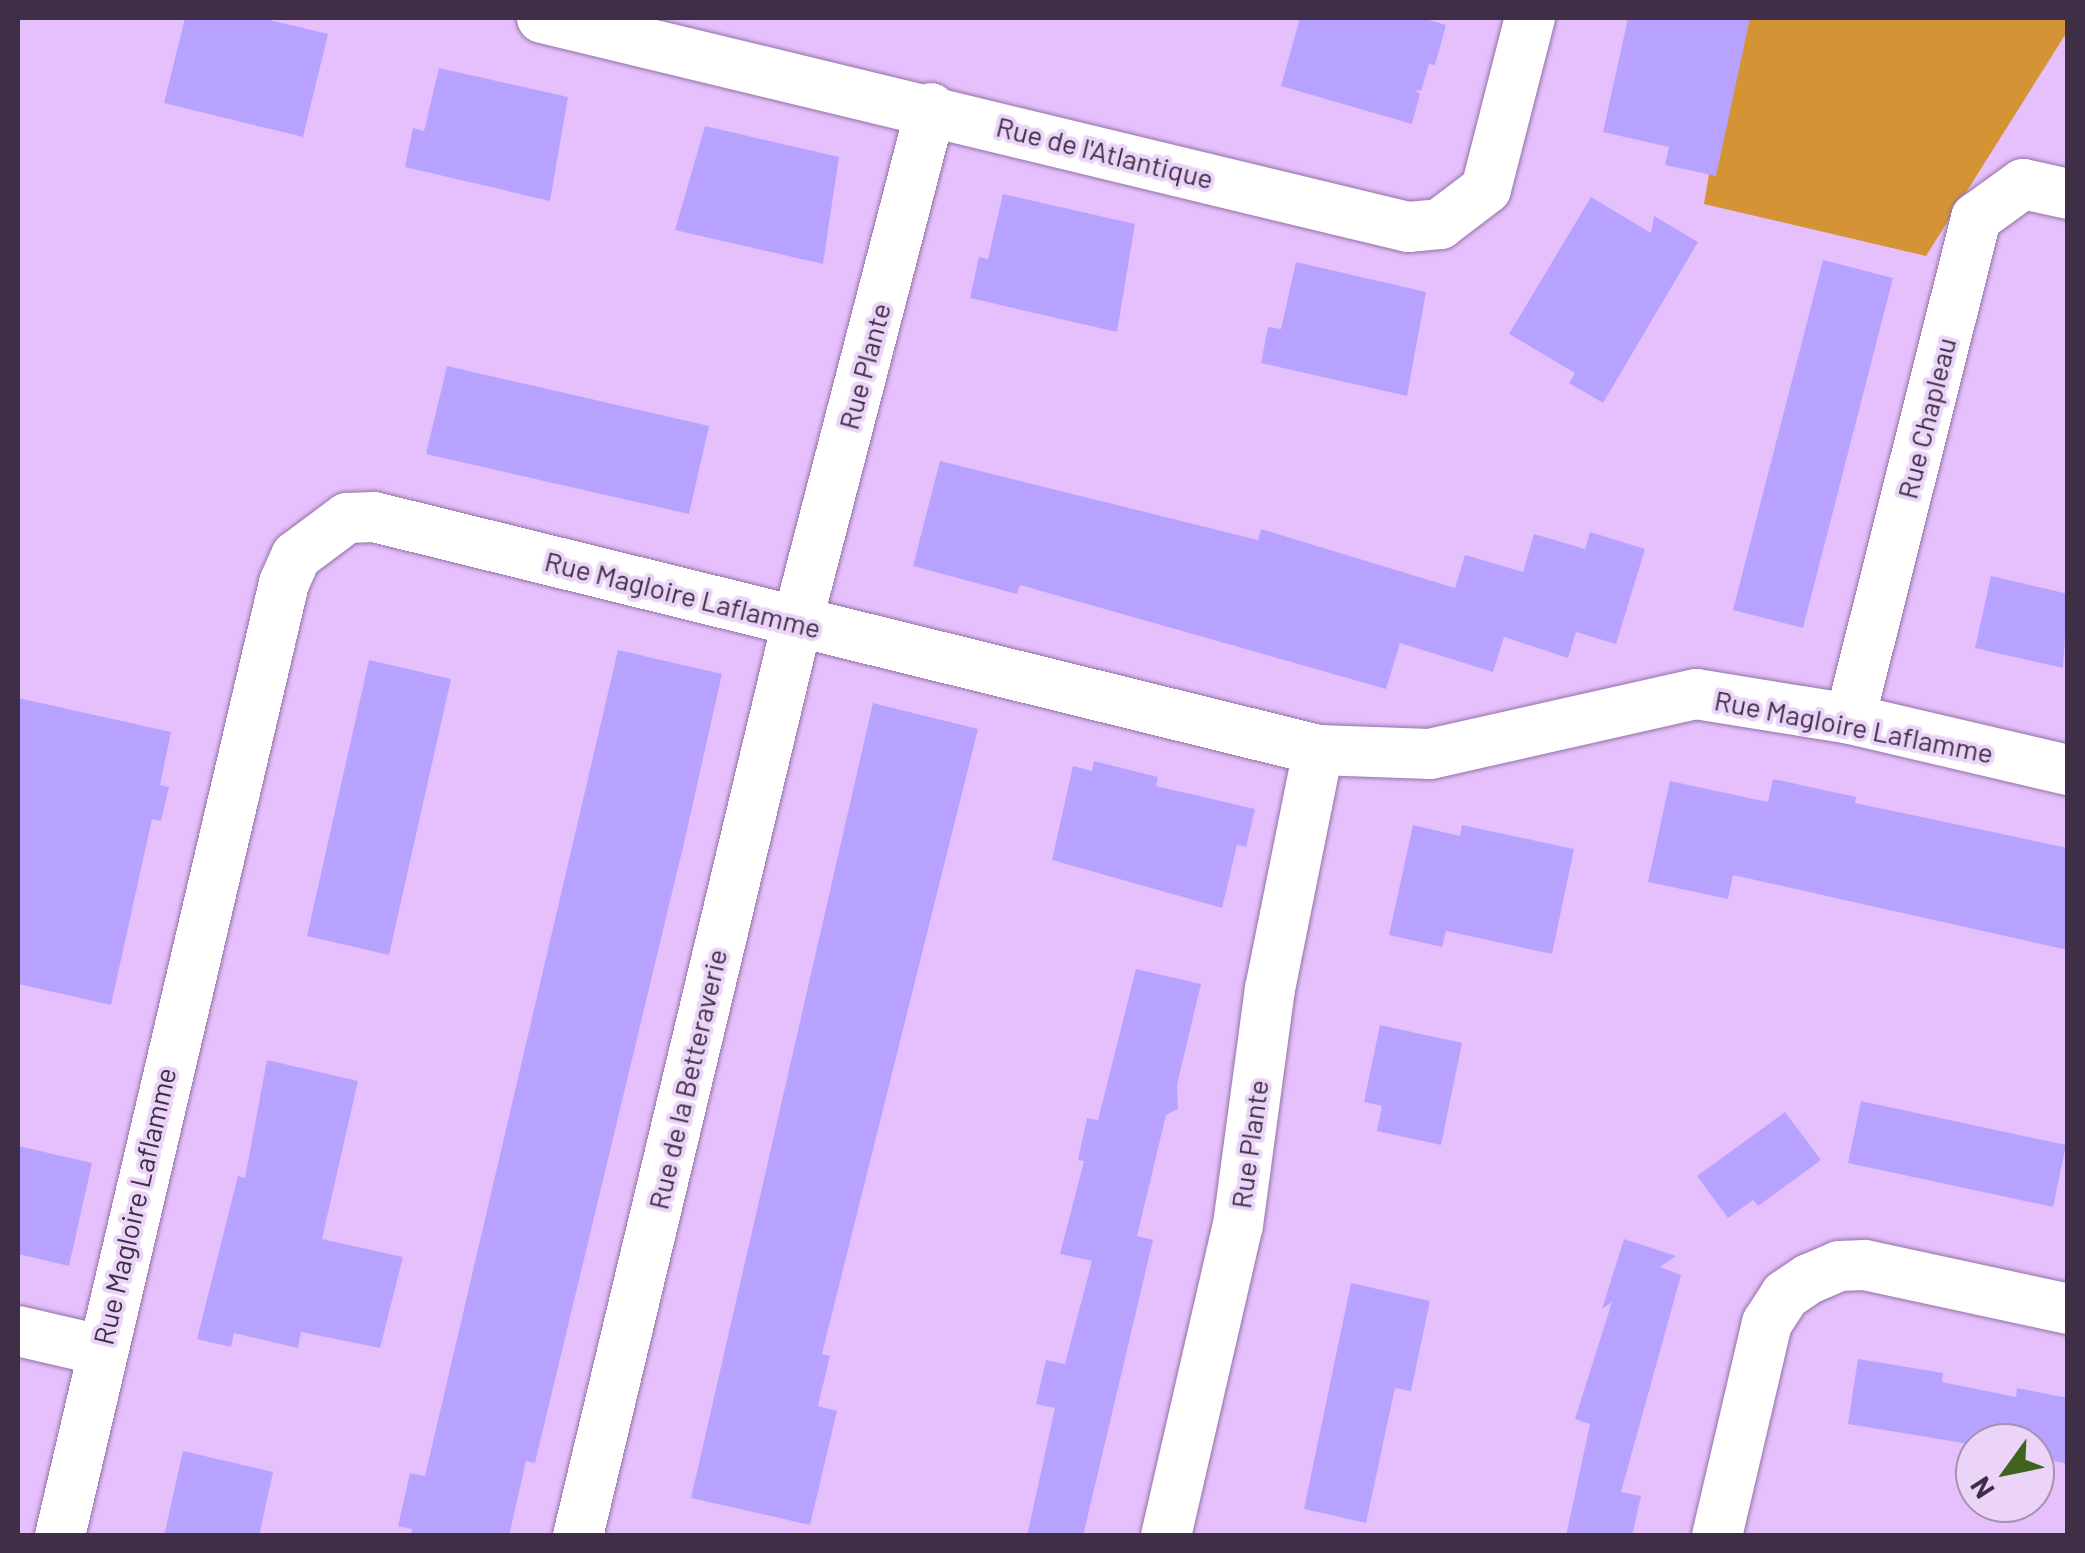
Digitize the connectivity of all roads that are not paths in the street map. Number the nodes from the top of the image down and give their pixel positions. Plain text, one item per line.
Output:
1 (542, 18) edge
2 (1530, 18) edge
3 (931, 108) junction
4 (2068, 194) edge
5 (797, 623) junction
6 (1850, 720) junction
7 (1318, 750) junction
8 (2068, 770) edge
9 (2068, 1310) edge
10 (18, 1331) edge
11 (100, 1350) junction
12 (60, 1536) edge
13 (578, 1536) edge
14 (1166, 1536) edge
15 (1717, 1536) edge

1 - 3 street, Rue de l'Atlantique
2 - 3 street, Rue de l'Atlantique
3 - 5 street, Rue Plante
4 - 6 street, Rue Chapleau
5 - 7 street, Rue Magloire Laflamme
5 - 11 street, Rue Magloire Laflamme
5 - 13 street, Rue de la Betteraverie
6 - 7 street, Rue Magloire Laflamme
6 - 8 street, Rue Magloire Laflamme
7 - 14 street, Rue Plante
9 - 15 street
10 - 11 street
11 - 12 street, Rue Magloire Laflamme

